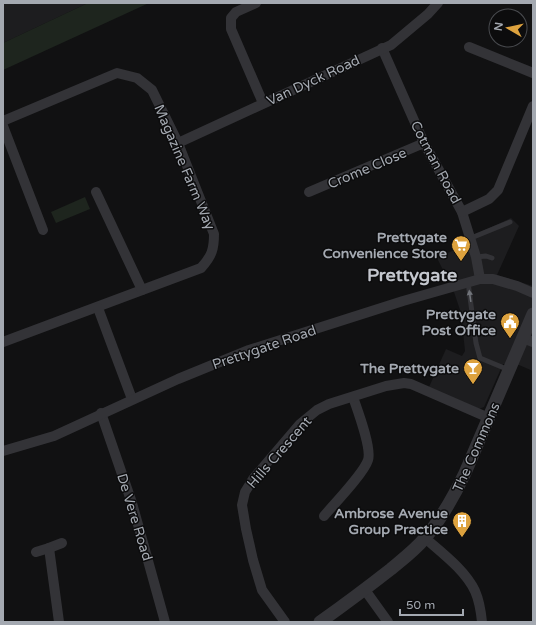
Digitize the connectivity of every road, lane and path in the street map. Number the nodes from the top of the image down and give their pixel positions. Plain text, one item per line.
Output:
1 (256, 3) edge
2 (438, 3) edge
3 (469, 47) dead end
4 (382, 48) junction
5 (533, 73) edge
6 (263, 103) junction
7 (533, 106) edge
8 (3, 120) edge
9 (3, 126) edge
10 (178, 143) junction
11 (424, 144) junction
12 (96, 192) dead end
13 (309, 192) dead end
14 (462, 212) junction
15 (510, 222) dead end
16 (43, 230) dead end
17 (471, 238) junction
18 (476, 257) junction
19 (492, 258) dead end
20 (480, 280) junction
21 (468, 282) junction
22 (142, 290) junction
23 (533, 293) edge
24 (98, 308) junction
25 (533, 314) edge
26 (528, 340) edge
27 (3, 342) edge
28 (510, 370) junction
29 (353, 397) junction
30 (132, 399) junction
31 (101, 413) junction
32 (489, 418) junction
33 (3, 451) edge
34 (324, 516) dead end
35 (425, 538) junction
36 (62, 543) dead end
37 (49, 548) junction
38 (36, 552) dead end
39 (365, 590) junction
40 (59, 622) edge
41 (166, 622) edge
42 (286, 622) edge
43 (320, 622) edge
44 (388, 622) edge
45 (482, 622) edge

1 - 6 street
2 - 4 street, Van Dyck Road
3 - 5 street
4 - 6 street, Van Dyck Road
4 - 11 street, Cotman Road
6 - 10 street, Van Dyck Road
7 - 14 street
8 - 10 street, Magazine Farm Way
9 - 16 street
10 - 22 street, Magazine Farm Way
11 - 13 street, Crome Close
11 - 14 street, Cotman Road
12 - 22 street
14 - 17 street, Cotman Road
15 - 17 lane
17 - 18 street, Cotman Road
18 - 19 lane
18 - 20 street, Cotman Road
20 - 21 street, Prettygate Road
20 - 23 street, Prettygate Road
28 -> 21 lane
21 - 30 street, Prettygate Road
22 - 24 street, Magazine Farm Way
24 - 27 street, Magazine Farm Way
24 - 30 street
25 - 26 street, The Commons
26 - 28 street, The Commons
28 - 32 street, The Commons
29 - 32 street, Hills Crescent
29 - 34 street
29 - 42 street, Hills Crescent
30 - 31 street, Prettygate Road
31 - 33 street, Prettygate Road
31 - 41 street, De Vere Road
32 - 35 street, The Commons
35 - 39 street, The Commons
35 - 45 street
36 - 37 street
37 - 38 street
37 - 40 street
39 - 43 street, The Commons
39 - 44 street

